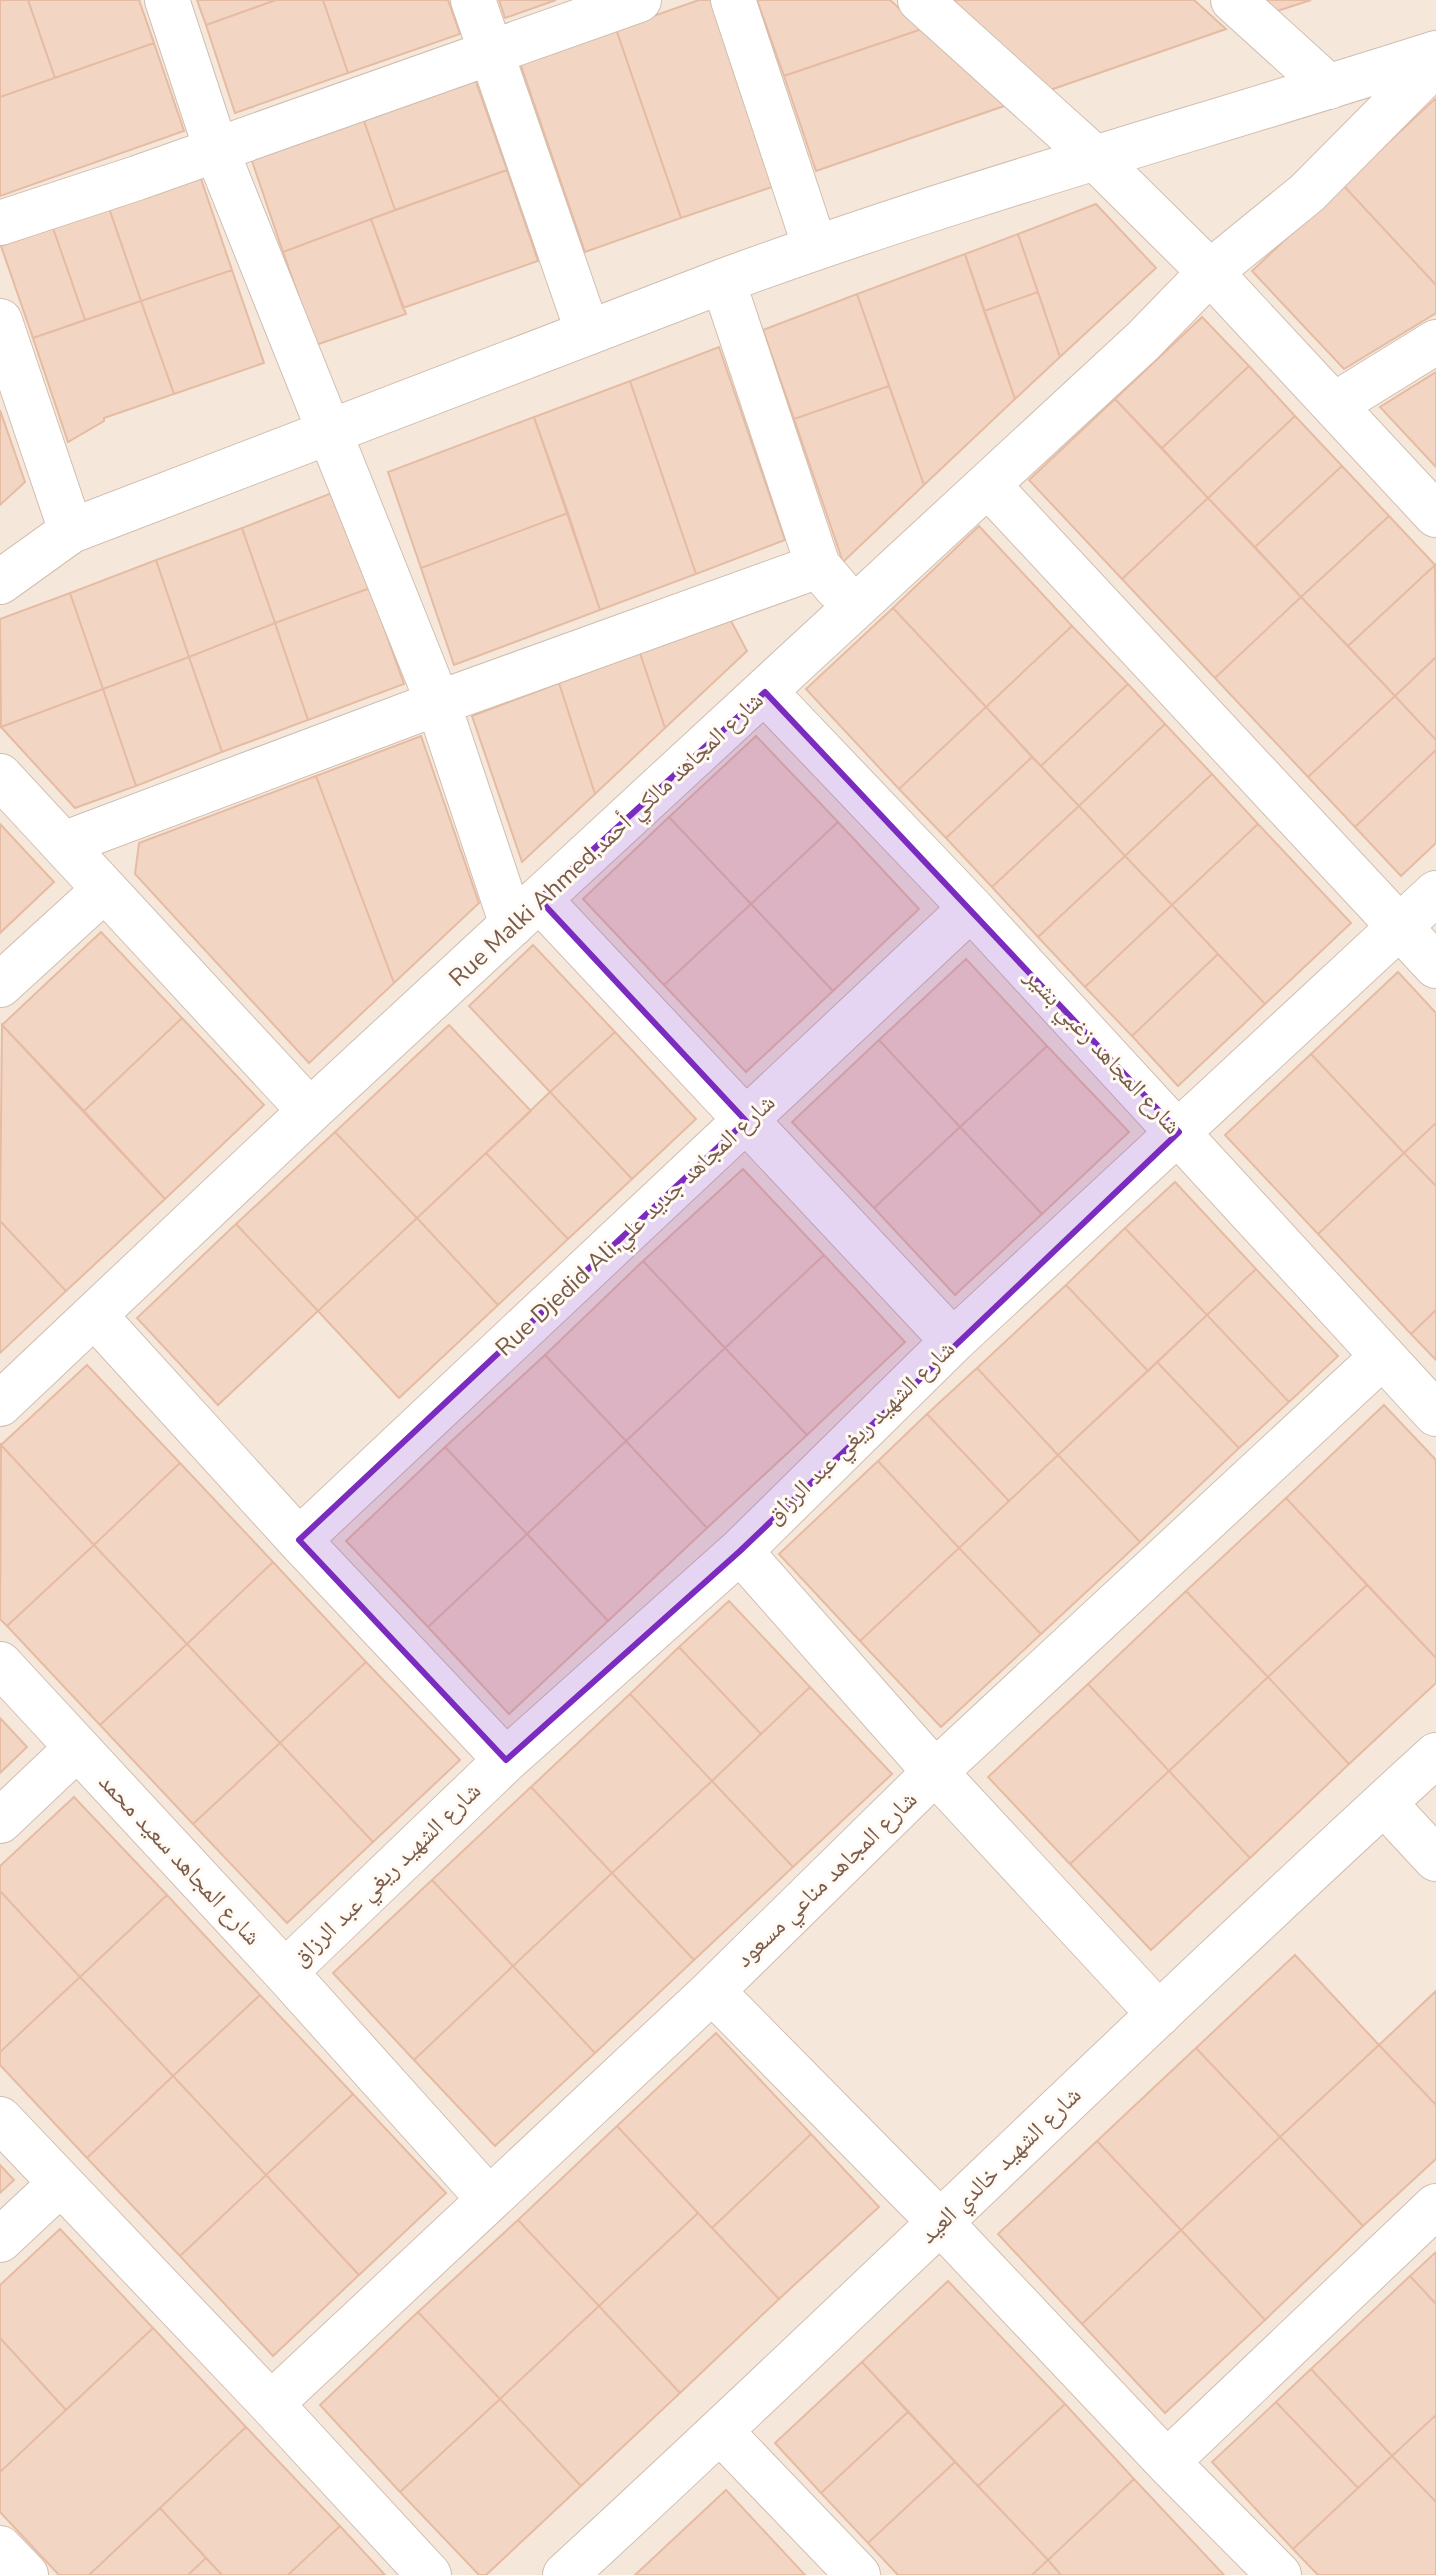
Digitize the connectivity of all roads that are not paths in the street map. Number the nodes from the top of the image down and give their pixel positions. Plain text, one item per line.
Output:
1 (167, 0) edge
2 (473, 0) edge
3 (639, 0) edge
4 (733, 0) edge
5 (920, 0) edge
6 (1233, 0) edge
7 (492, 53) junction
8 (1436, 56) edge
9 (1329, 87) junction
10 (216, 149) junction
11 (1094, 157) junction
12 (0, 223) edge
13 (815, 247) junction
14 (1210, 272) junction
15 (723, 281) junction
16 (0, 321) edge
17 (588, 333) junction
18 (1436, 342) edge
19 (1334, 405) junction
20 (330, 430) junction
21 (988, 485) junction
22 (1436, 515) edge
23 (71, 531) junction
24 (818, 566) junction
25 (0, 582) edge
26 (853, 607) junction
27 (765, 692) junction
28 (438, 703) junction
29 (0, 776) edge
30 (63, 844) junction
31 (104, 890) junction
32 (1436, 893) edge
33 (971, 908) junction
34 (525, 912) junction
35 (1400, 929) junction
36 (1436, 966) edge
37 (0, 985) edge
38 (310, 1111) junction
39 (746, 1121) junction
40 (1179, 1132) junction
41 (95, 1316) junction
42 (953, 1341) junction
43 (1383, 1356) junction
44 (0, 1404) edge
45 (1436, 1414) edge
46 (299, 1540) junction
47 (740, 1551) junction
48 (0, 1664) edge
49 (77, 1748) junction
50 (1436, 1755) edge
51 (506, 1760) junction
52 (935, 1772) junction
53 (1384, 1803) junction
54 (0, 1821) edge
55 (1436, 1859) edge
56 (285, 1972) junction
57 (712, 1991) junction
58 (1159, 2014) junction
59 (0, 2119) edge
60 (61, 2183) junction
61 (488, 2198) junction
62 (1436, 2206) edge
63 (940, 2222) junction
64 (0, 2240) edge
65 (271, 2404) junction
66 (721, 2432) junction
67 (1167, 2462) junction
68 (0, 2548) edge
69 (26, 2575) edge
70 (429, 2575) edge
71 (565, 2575) edge
72 (858, 2575) edge
73 (1279, 2575) edge

1 - 10 street
2 - 7 street
3 - 7 street
4 - 13 street
5 - 11 street
6 - 9 street
7 - 10 street
7 - 17 street
8 - 9 street
8 - 14 street, Rue Malki Ahmed,شارع المجاهد مالكي أحمد
9 - 11 street
10 - 12 street
10 - 20 street
11 - 13 street
11 - 14 street
13 - 15 street
14 - 19 street
14 - 21 street, Rue Malki Ahmed,شارع المجاهد مالكي أحمد
15 - 17 street
15 - 24 street
16 - 23 street
17 - 20 street
18 - 19 street
19 - 22 street
20 - 23 street
20 - 28 street
21 - 26 street, Rue Malki Ahmed,شارع المجاهد مالكي أحمد
21 - 35 street
23 - 25 street
24 - 26 street
24 - 28 street
26 - 27 street, Rue Malki Ahmed,شارع المجاهد مالكي أحمد
27 - 33 street, شارع المجاهد زغبي بشير
27 - 34 street, Rue Malki Ahmed,شارع المجاهد مالكي أحمد
28 - 30 street
28 - 34 street
29 - 30 street
30 - 31 street
31 - 37 street
31 - 38 street
32 - 35 street, شارع الشهيد ريغي عبد الرزاق
33 - 39 street, Rue Djedid Ali,شارع المجاهد جديد علي
33 - 40 street, شارع المجاهد زغبي بشير
34 - 38 street, Rue Malki Ahmed,شارع المجاهد مالكي أحمد
34 - 39 street
35 - 36 street
35 - 40 street, شارع الشهيد ريغي عبد الرزاق
38 - 41 street, Rue Malki Ahmed,شارع المجاهد مالكي أحمد
39 - 42 street
39 - 46 street, Rue Djedid Ali,شارع المجاهد جديد علي
40 - 42 street, شارع الشهيد ريغي عبد الرزاق
40 - 43 street, شارع المجاهد زغبي بشير
41 - 44 street, Rue Malki Ahmed,شارع المجاهد مالكي أحمد
41 - 46 street
42 - 47 street, شارع الشهيد ريغي عبد الرزاق
43 - 45 street, شارع المجاهد زغبي بشير
43 - 52 street, شارع المجاهد مناعي مسعود
46 - 51 street
47 - 51 street, شارع الشهيد ريغي عبد الرزاق
47 - 52 street
48 - 49 street, شارع المجاهد سعيد محمد
49 - 54 street
49 - 56 street, شارع المجاهد سعيد محمد
50 - 53 street, شارع الشهيد خالدي العيد
51 - 56 street, شارع الشهيد ريغي عبد الرزاق
52 - 57 street, شارع المجاهد مناعي مسعود
52 - 58 street
53 - 55 street
53 - 58 street, شارع الشهيد خالدي العيد
56 - 61 street, شارع المجاهد سعيد محمد
57 - 61 street, شارع المجاهد مناعي مسعود
57 - 63 street
58 - 63 street, شارع الشهيد خالدي العيد
59 - 60 street
60 - 64 street
60 - 65 street
61 - 65 street, شارع المجاهد مناعي مسعود
62 - 67 street
63 - 66 street, شارع الشهيد خالدي العيد
63 - 67 street
65 - 70 street
66 - 71 street, شارع الشهيد خالدي العيد
66 - 72 street
67 - 73 street
68 - 69 street

